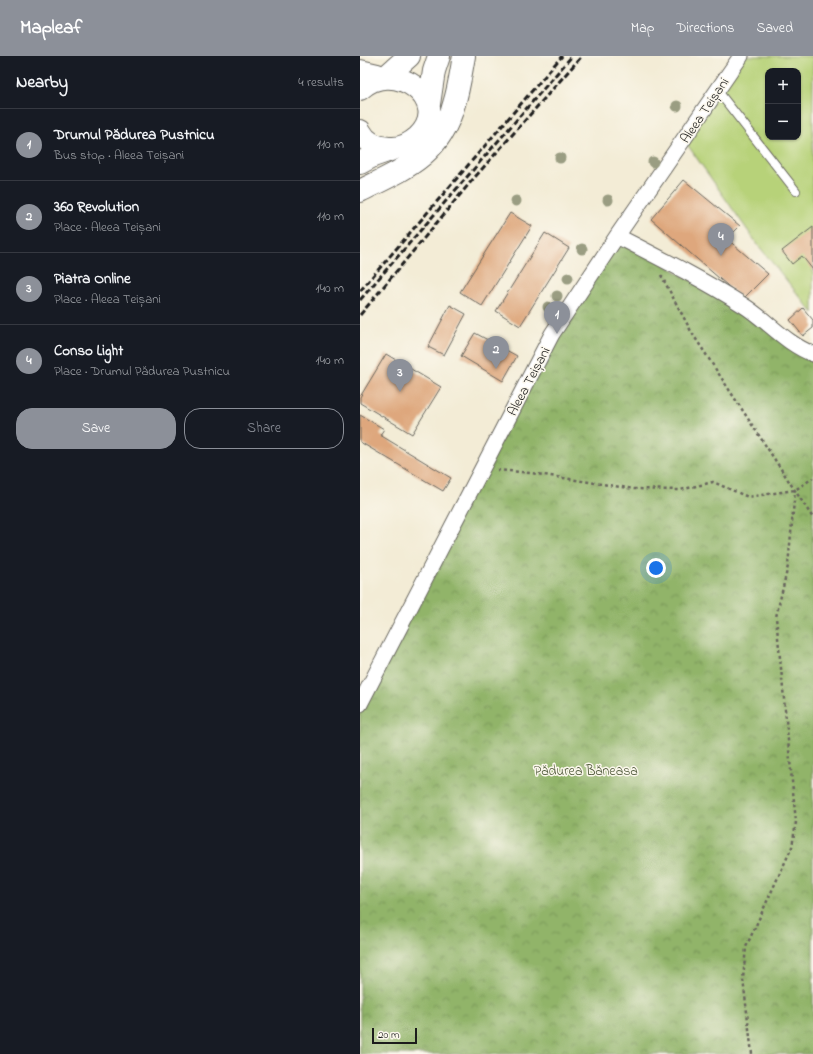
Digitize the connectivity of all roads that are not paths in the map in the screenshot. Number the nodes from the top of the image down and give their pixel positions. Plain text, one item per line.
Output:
1 (409, 56) edge
2 (439, 56) edge
3 (464, 56) edge
4 (741, 56) edge
5 (376, 73) edge
6 (360, 89) edge
7 (717, 90) junction
8 (429, 104) junction
9 (360, 131) edge
10 (393, 149) junction
11 (360, 163) edge
12 (360, 191) edge
13 (796, 191) dead end
14 (617, 236) junction
15 (813, 354) edge
16 (360, 704) edge

1 - 5 main road
2 - 8 main road
3 - 12 main road
4 - 7 street, Aleea Teișani
5 - 6 main road
5 - 8 main road
7 - 13 lane
7 - 14 street, Aleea Teișani
8 - 10 main road
9 - 10 main road
10 - 11 main road
14 - 15 street
14 - 16 street, Aleea Teișani

